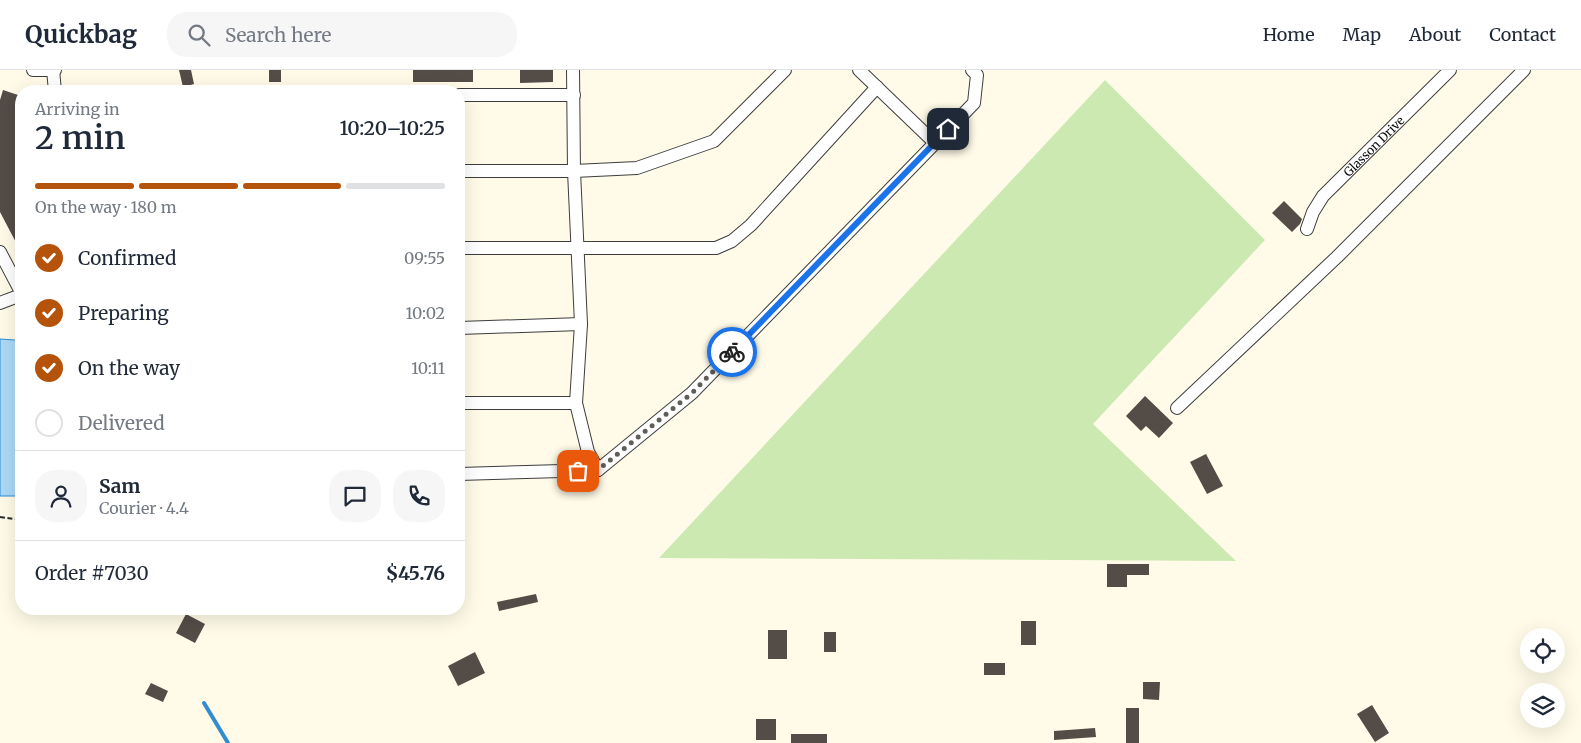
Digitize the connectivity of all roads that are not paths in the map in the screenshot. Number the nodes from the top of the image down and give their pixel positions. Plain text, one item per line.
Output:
1 (33, 70) edge
2 (54, 70) edge
3 (574, 70) edge
4 (785, 70) edge
5 (859, 70) edge
6 (972, 70) edge
7 (1450, 70) edge
8 (1524, 70) edge
9 (55, 85) edge
10 (877, 87) junction
11 (465, 95) edge
12 (574, 95) junction
13 (935, 143) junction
14 (465, 171) edge
15 (574, 171) junction
16 (1307, 229) dead end
17 (465, 248) edge
18 (578, 248) junction
19 (0, 252) edge
20 (15, 281) edge
21 (15, 296) edge
22 (0, 303) edge
23 (581, 324) junction
24 (465, 328) edge
25 (465, 402) edge
26 (576, 403) junction
27 (1177, 408) dead end
28 (598, 470) junction
29 (465, 474) edge

1 - 2 street
2 - 9 street
3 - 12 street
4 - 15 street
5 - 10 street
6 - 13 street
7 - 16 street, Glasson Drive
8 - 27 street
10 - 13 street
10 - 18 street
11 - 12 street
12 - 15 street
13 - 28 street
14 - 15 street
15 - 18 street
17 - 18 street
18 - 23 street
19 - 20 street
21 - 22 street
23 - 24 street
23 - 26 street
25 - 26 street
26 - 28 street
28 - 29 street

